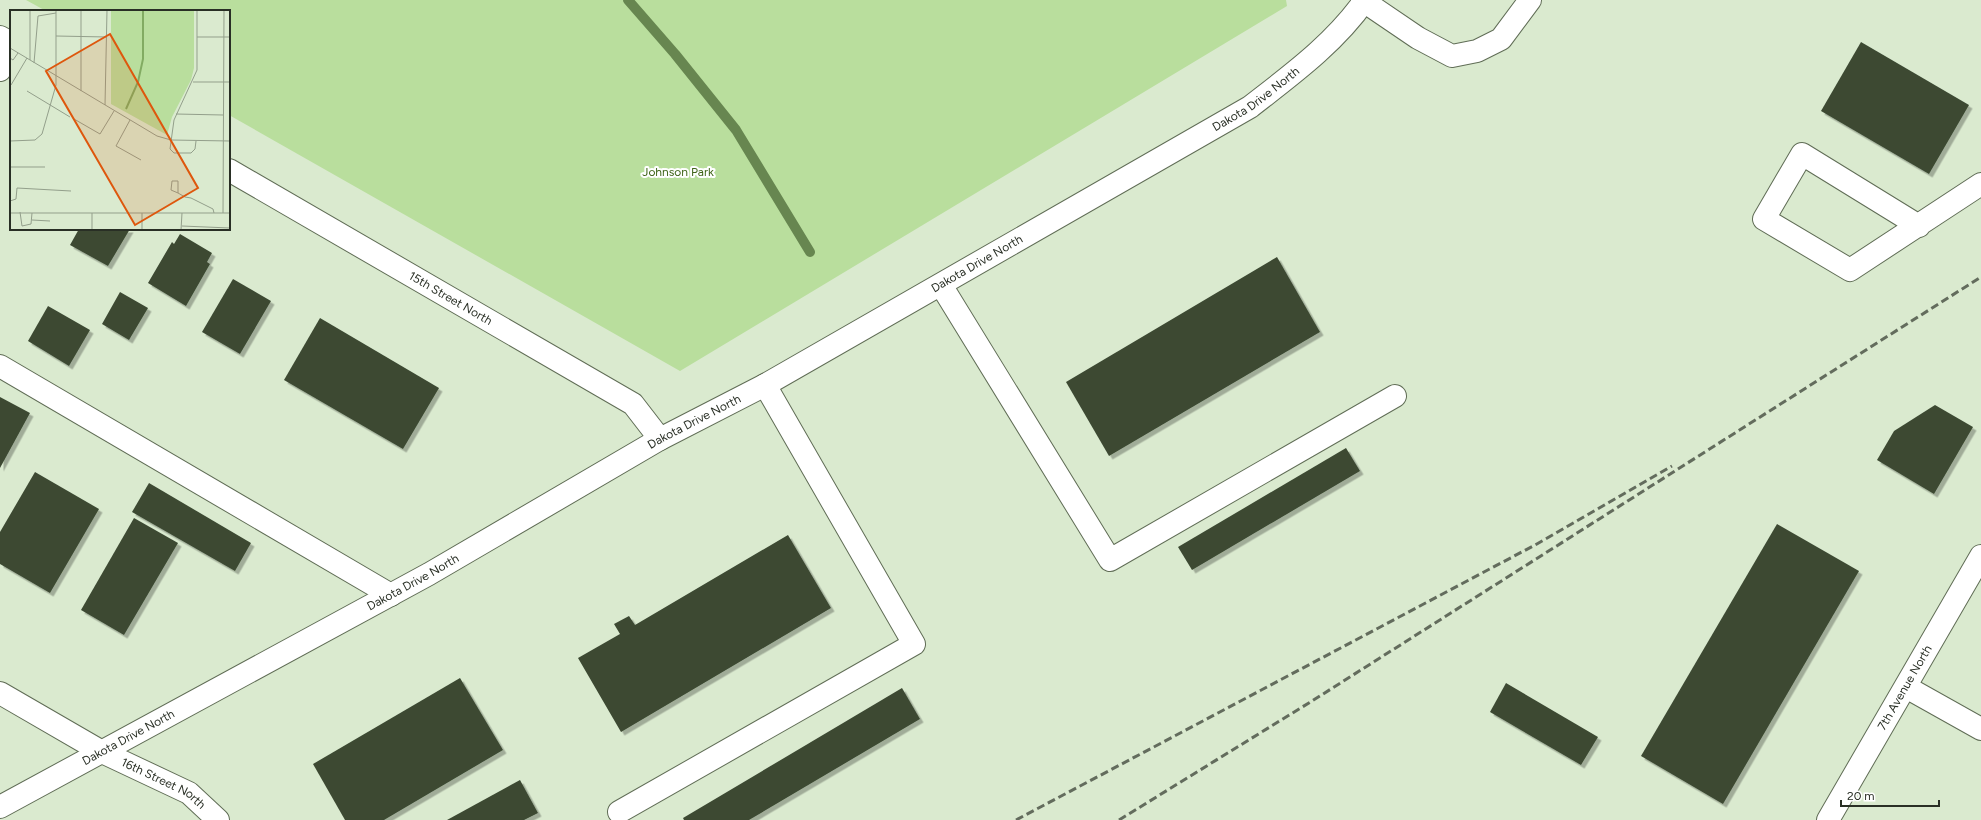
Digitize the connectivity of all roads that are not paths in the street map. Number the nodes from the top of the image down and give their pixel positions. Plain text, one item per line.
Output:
1 (1363, 0) edge
2 (1530, 0) edge
3 (0, 37) edge
4 (10, 42) edge
5 (10, 54) edge
6 (0, 70) edge
7 (230, 171) edge
8 (1981, 184) edge
9 (1918, 226) junction
10 (940, 285) junction
11 (0, 366) edge
12 (766, 385) junction
13 (1396, 396) dead end
14 (660, 439) junction
15 (1981, 556) edge
16 (391, 595) junction
17 (1906, 687) junction
18 (0, 693) edge
19 (1981, 729) edge
20 (102, 752) junction
21 (0, 807) edge
22 (619, 812) dead end
23 (218, 820) edge
24 (1828, 820) edge

1 - 2 street
1 - 10 street, Dakota Drive North
3 - 4 street
5 - 6 street
7 - 14 street, 15th Street North
8 - 9 street
9 - 9 street
10 - 12 street, Dakota Drive North
10 - 13 street
11 - 16 street
12 - 14 street, Dakota Drive North
12 - 22 street
14 - 16 street, Dakota Drive North
15 - 17 street, 7th Avenue North
16 - 20 street, Dakota Drive North
17 - 19 street
17 - 24 street, 7th Avenue North
18 - 20 street, 16th Street North
20 - 21 street, Dakota Drive North
20 - 23 street, 16th Street North

